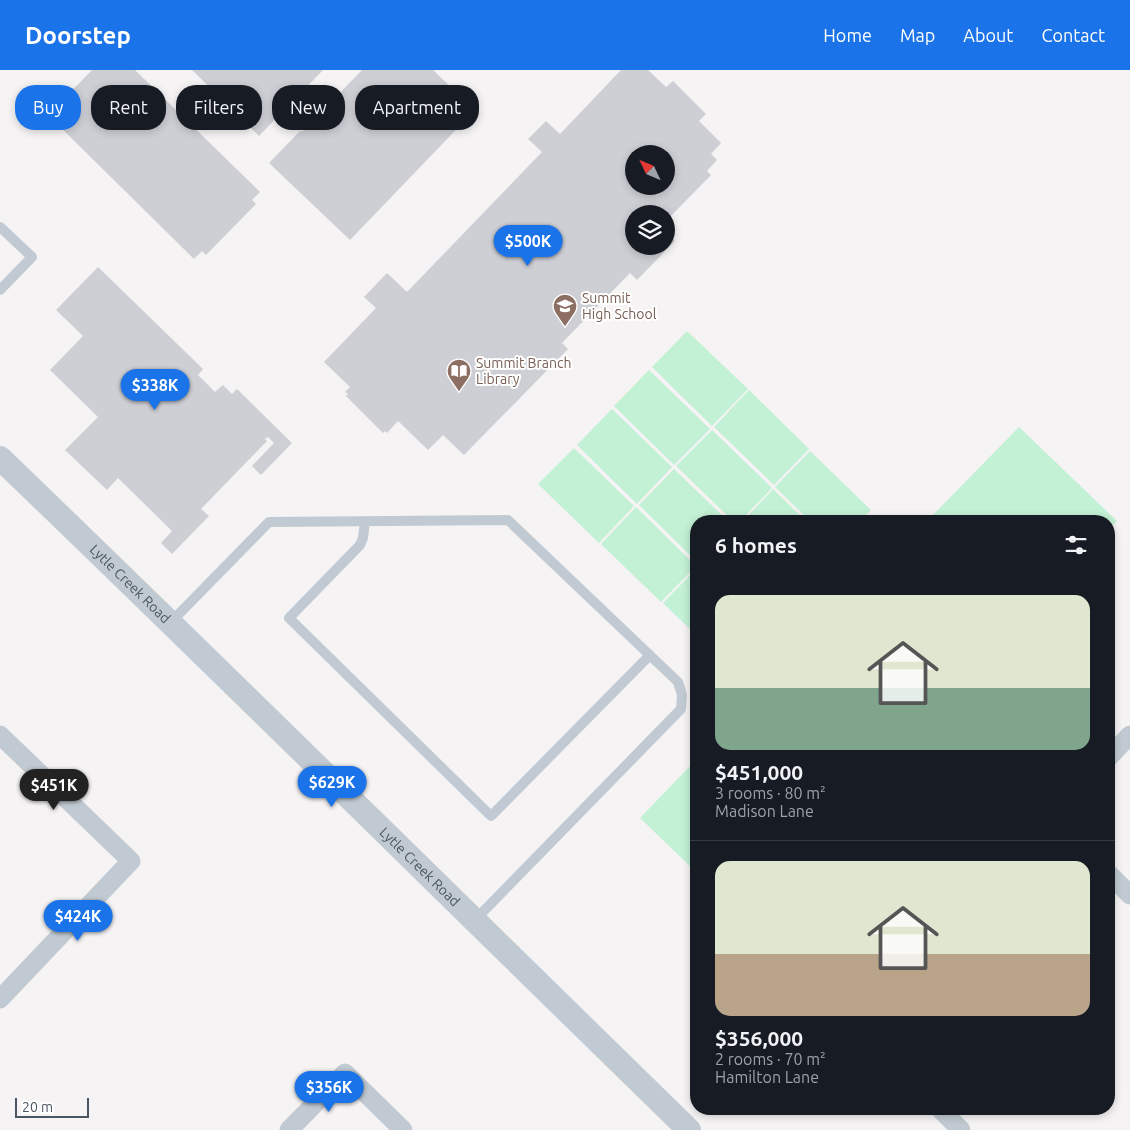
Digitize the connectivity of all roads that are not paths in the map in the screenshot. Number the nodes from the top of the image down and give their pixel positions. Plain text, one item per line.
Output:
1 (0, 227) edge
2 (0, 290) edge
3 (0, 458) edge
4 (365, 521) junction
5 (171, 622) junction
6 (650, 655) junction
7 (0, 735) edge
8 (1130, 735) edge
9 (1115, 751) edge
10 (1115, 880) edge
11 (1130, 895) edge
12 (474, 921) junction
13 (0, 999) edge
14 (946, 1115) edge
15 (289, 1130) edge
16 (403, 1130) edge
17 (689, 1130) edge
18 (961, 1130) edge

1 - 2 lane
3 - 5 street, Lytle Creek Road
4 - 5 lane
4 - 6 lane
4 - 6 lane
5 - 12 street, Lytle Creek Road
6 - 12 lane
7 - 13 street
8 - 9 street
10 - 11 street
12 - 17 street, Lytle Creek Road
14 - 18 street
15 - 16 street

